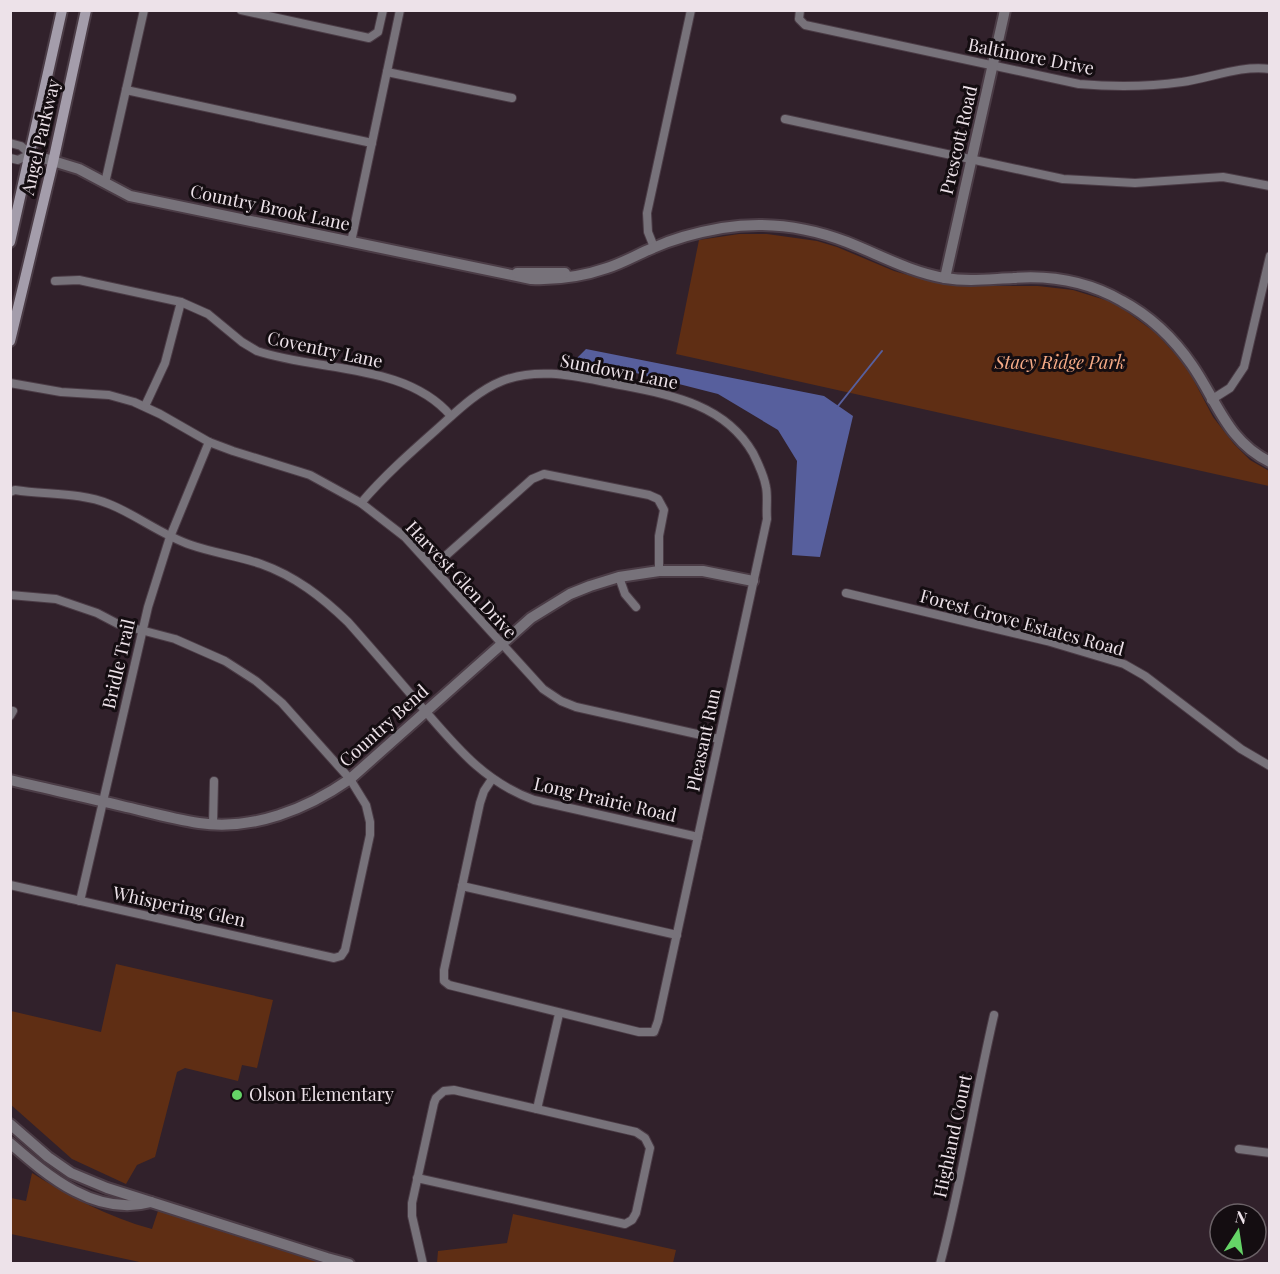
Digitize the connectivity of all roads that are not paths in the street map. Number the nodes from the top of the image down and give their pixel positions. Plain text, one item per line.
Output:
1 (62, 10) edge
2 (86, 10) edge
3 (144, 10) edge
4 (241, 10) edge
5 (383, 10) edge
6 (400, 10) edge
7 (691, 10) edge
8 (800, 10) edge
9 (1005, 10) edge
10 (993, 66) junction
11 (1269, 69) edge
12 (387, 72) junction
13 (126, 90) junction
14 (512, 98) dead end
15 (785, 119) dead end
16 (10, 143) edge
17 (372, 143) junction
18 (30, 154) junction
19 (10, 158) edge
20 (972, 160) junction
21 (53, 162) junction
22 (105, 183) junction
23 (1269, 186) edge
24 (10, 242) edge
25 (351, 242) junction
26 (654, 247) junction
27 (1269, 256) edge
28 (945, 278) junction
29 (55, 281) dead end
30 (181, 302) junction
31 (10, 341) edge
32 (10, 383) edge
33 (1211, 400) junction
34 (146, 406) junction
35 (451, 416) junction
36 (209, 442) junction
37 (1269, 462) edge
38 (766, 487) joint
39 (10, 492) edge
40 (361, 502) junction
41 (170, 537) junction
42 (433, 567) junction
43 (659, 571) junction
44 (619, 577) junction
45 (753, 581) junction
46 (846, 592) dead end
47 (10, 595) edge
48 (636, 607) dead end
49 (141, 631) junction
50 (501, 644) junction
51 (426, 711) junction
52 (719, 739) junction
53 (1269, 766) edge
54 (350, 779) junction
55 (492, 779) junction
56 (10, 780) edge
57 (214, 781) dead end
58 (102, 801) junction
59 (213, 824) junction
60 (698, 837) junction
61 (10, 885) edge
62 (462, 886) junction
63 (80, 901) junction
64 (677, 935) junction
65 (559, 1014) junction
66 (994, 1015) dead end
67 (537, 1109) junction
68 (10, 1124) edge
69 (10, 1143) edge
70 (39, 1149) junction
71 (1239, 1149) dead end
72 (1269, 1153) edge
73 (28, 1158) junction
74 (417, 1178) junction
75 (151, 1202) junction
76 (349, 1263) edge
77 (423, 1263) edge
78 (940, 1263) edge

1 - 18 main road, Angel Parkway
2 - 21 main road, Angel Parkway
3 - 13 street
4 - 5 street
6 - 12 street
7 - 26 street
8 - 10 street, Baltimore Drive
9 - 10 street, Prescott Road
10 - 11 street, Baltimore Drive
10 - 20 street, Prescott Road
12 - 14 street
12 - 17 street
13 - 17 street
13 - 22 street
15 - 20 street
16 - 18 street, Country Brook Lane
17 - 25 street
18 - 19 street
18 - 21 street, Country Brook Lane
18 - 24 main road, Angel Parkway
20 - 23 street
20 - 28 street, Prescott Road
21 - 22 street, Country Brook Lane
21 - 31 main road, Angel Parkway
22 - 25 street, Country Brook Lane
25 - 26 street, Country Brook Lane
26 - 28 street, Country Brook Lane
27 - 33 street
28 - 33 street, Country Brook Lane
29 - 30 street, Coventry Lane
30 - 34 street
30 - 35 street, Coventry Lane
32 - 34 street, Harvest Glen Drive
33 - 37 street, Country Brook Lane
34 - 36 street, Harvest Glen Drive
35 - 38 street, Sundown Lane
35 - 40 street, Sundown Lane
36 - 40 street, Harvest Glen Drive
36 - 41 street, Bridle Trail
38 - 45 street, Pleasant Run
39 - 41 street, Long Prairie Road
40 - 42 street, Harvest Glen Drive
41 - 49 street, Bridle Trail
41 - 51 street, Long Prairie Road
42 - 43 street
42 - 50 street, Harvest Glen Drive
43 - 44 street, Country Bend
43 - 45 street, Country Bend
44 - 48 street
44 - 50 street, Country Bend
45 - 52 street, Pleasant Run
46 - 53 street, Forest Grove Estates Road
47 - 49 street
49 - 54 street
49 - 58 street, Bridle Trail
50 - 51 street, Country Bend
50 - 52 street, Harvest Glen Drive
51 - 54 street, Country Bend
51 - 55 street, Long Prairie Road
52 - 60 street, Pleasant Run
54 - 59 street, Country Bend
54 - 63 street, Whispering Glen
55 - 60 street, Long Prairie Road
55 - 62 street
56 - 58 street, Country Bend
57 - 59 street
58 - 59 street, Country Bend
58 - 63 street, Bridle Trail
60 - 64 street, Pleasant Run
61 - 63 street, Whispering Glen
62 - 64 street
62 - 65 street
64 - 65 street, Pleasant Run
65 - 67 street
66 - 78 street, Highland Court
67 - 74 street
67 - 74 street
68 - 70 street
69 - 73 street
70 - 73 street
70 - 75 street
71 - 72 street
73 - 75 street
74 - 77 street
75 - 76 street

